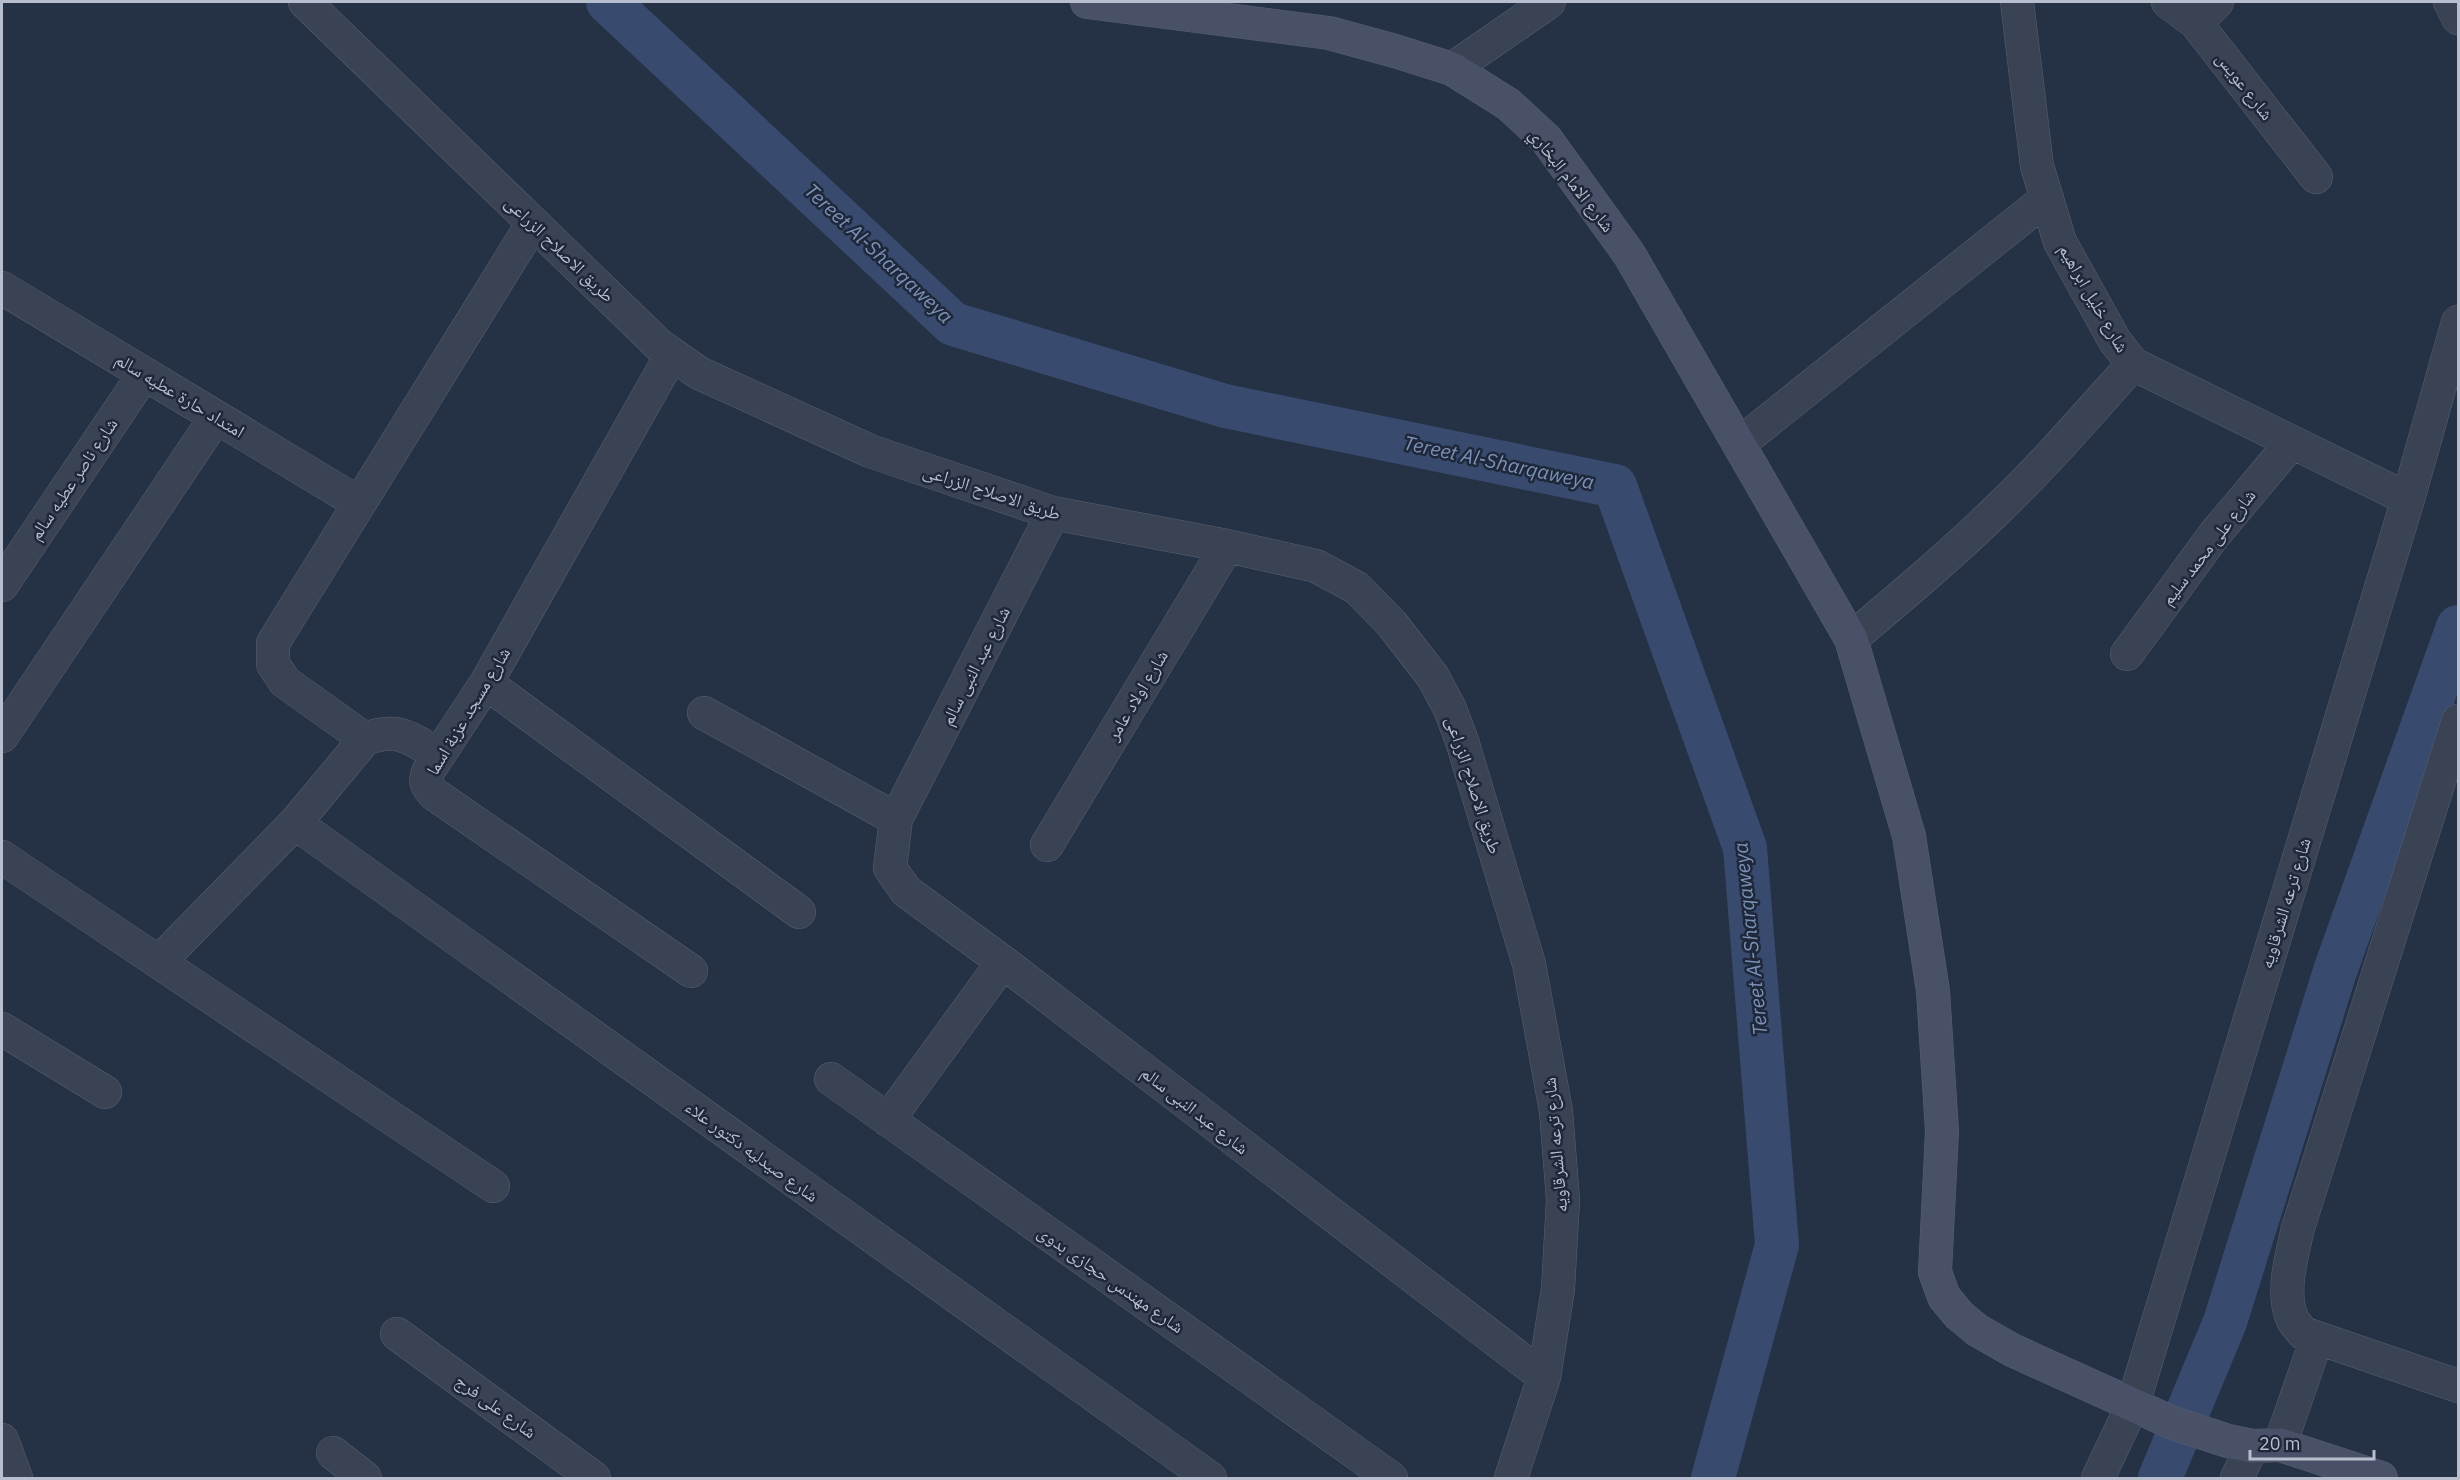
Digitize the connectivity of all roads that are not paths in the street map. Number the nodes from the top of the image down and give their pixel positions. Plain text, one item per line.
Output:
1 (305, 2) edge
2 (1087, 2) edge
3 (1549, 2) edge
4 (2017, 2) edge
5 (2168, 2) edge
6 (2451, 2) edge
7 (2207, 12) edge
8 (2458, 18) edge
9 (1452, 69) junction
10 (2316, 177) dead end
11 (2047, 198) junction
12 (533, 223) junction
13 (2, 288) edge
14 (2458, 322) edge
15 (672, 354) junction
16 (2133, 364) junction
17 (144, 374) junction
18 (216, 417) junction
19 (2292, 442) junction
20 (1739, 444) junction
21 (2408, 499) junction
22 (359, 503) junction
23 (1053, 513) junction
24 (1227, 546) junction
25 (6, 569) edge
26 (1851, 639) junction
27 (2127, 654) dead end
28 (486, 683) junction
29 (704, 713) dead end
30 (2458, 721) edge
31 (2, 736) edge
32 (365, 739) junction
33 (439, 755) junction
34 (896, 819) junction
35 (295, 823) junction
36 (1047, 845) dead end
37 (2, 857) edge
38 (799, 912) dead end
39 (159, 962) junction
40 (1003, 962) junction
41 (691, 971) dead end
42 (1541, 1022) joint
43 (2, 1029) edge
44 (831, 1079) dead end
45 (105, 1092) dead end
46 (888, 1120) junction
47 (493, 1186) dead end
48 (397, 1334) dead end
49 (2314, 1350) junction
50 (1544, 1377) junction
51 (2458, 1386) edge
52 (2133, 1404) junction
53 (2, 1440) edge
54 (2253, 1444) junction
55 (333, 1453) dead end
56 (16, 1479) edge
57 (365, 1479) edge
58 (594, 1479) edge
59 (1210, 1479) edge
60 (1391, 1479) edge
61 (1511, 1479) edge
62 (2098, 1479) edge
63 (2237, 1479) edge
64 (2381, 1479) edge

1 - 12 street, طريق الاصلاح الزراعى
2 - 9 street, شارع الامام البخاري
3 - 9 street
4 - 11 street, شارع خليل ابراهيم
5 - 7 street, شارع عويس
6 - 8 street
7 - 10 street, شارع عويس
9 - 20 street, شارع الامام البخاري
11 - 16 street, شارع خليل ابراهيم
11 - 20 street
12 - 15 street, طريق الاصلاح الزراعى
12 - 22 street
13 - 17 street, امتداد حارة عطيه سالم
14 - 21 street, شارع ترعه الشرقاويه
15 - 23 street, طريق الاصلاح الزراعى
15 - 28 street, شارع مسجد عزبة اسما
16 - 19 street, شارع خليل ابراهيم
16 - 26 street
17 - 18 street, امتداد حارة عطيه سالم
17 - 25 street, شارع ناصر عطيه سالم
18 - 22 street, امتداد حارة عطيه سالم
18 - 31 street
19 - 21 street, شارع خليل ابراهيم
19 - 27 street, شارع على محمد سليم
20 - 26 street, شارع الامام البخاري
21 - 52 street, شارع ترعه الشرقاويه
22 - 32 street
23 - 24 street, طريق الاصلاح الزراعى
23 - 34 street, شارع عبد النبى سالم
24 - 36 street, شارع اولاد عامر
24 - 42 street, طريق الاصلاح الزراعى
26 - 52 street, شارع الامام البخاري
28 - 33 street, شارع مسجد عزبة اسما
28 - 38 street
29 - 34 street
30 - 49 street
32 - 33 street
32 - 35 street
33 - 41 street, شارع مسجد عزبة اسما
34 - 40 street, شارع عبد النبى سالم
35 - 39 street
35 - 59 street, شارع صيدليه دكتور علاء
37 - 39 street
39 - 47 street
40 - 46 street
40 - 50 street, شارع عبد النبى سالم
42 - 50 street, شارع ترعه الشرقاويه
43 - 45 street
44 - 46 street, شارع مهندس حجازى بدوى
46 - 60 street, شارع مهندس حجازى بدوى
48 - 58 street, شارع على فرج
49 - 51 street
49 - 54 street
50 - 61 street, شارع ترعه الشرقاويه
52 - 54 street, شارع الامام البخاري
52 - 62 street, شارع ترعه الشرقاويه
53 - 56 street
54 - 63 street
54 - 64 street
55 - 57 street

